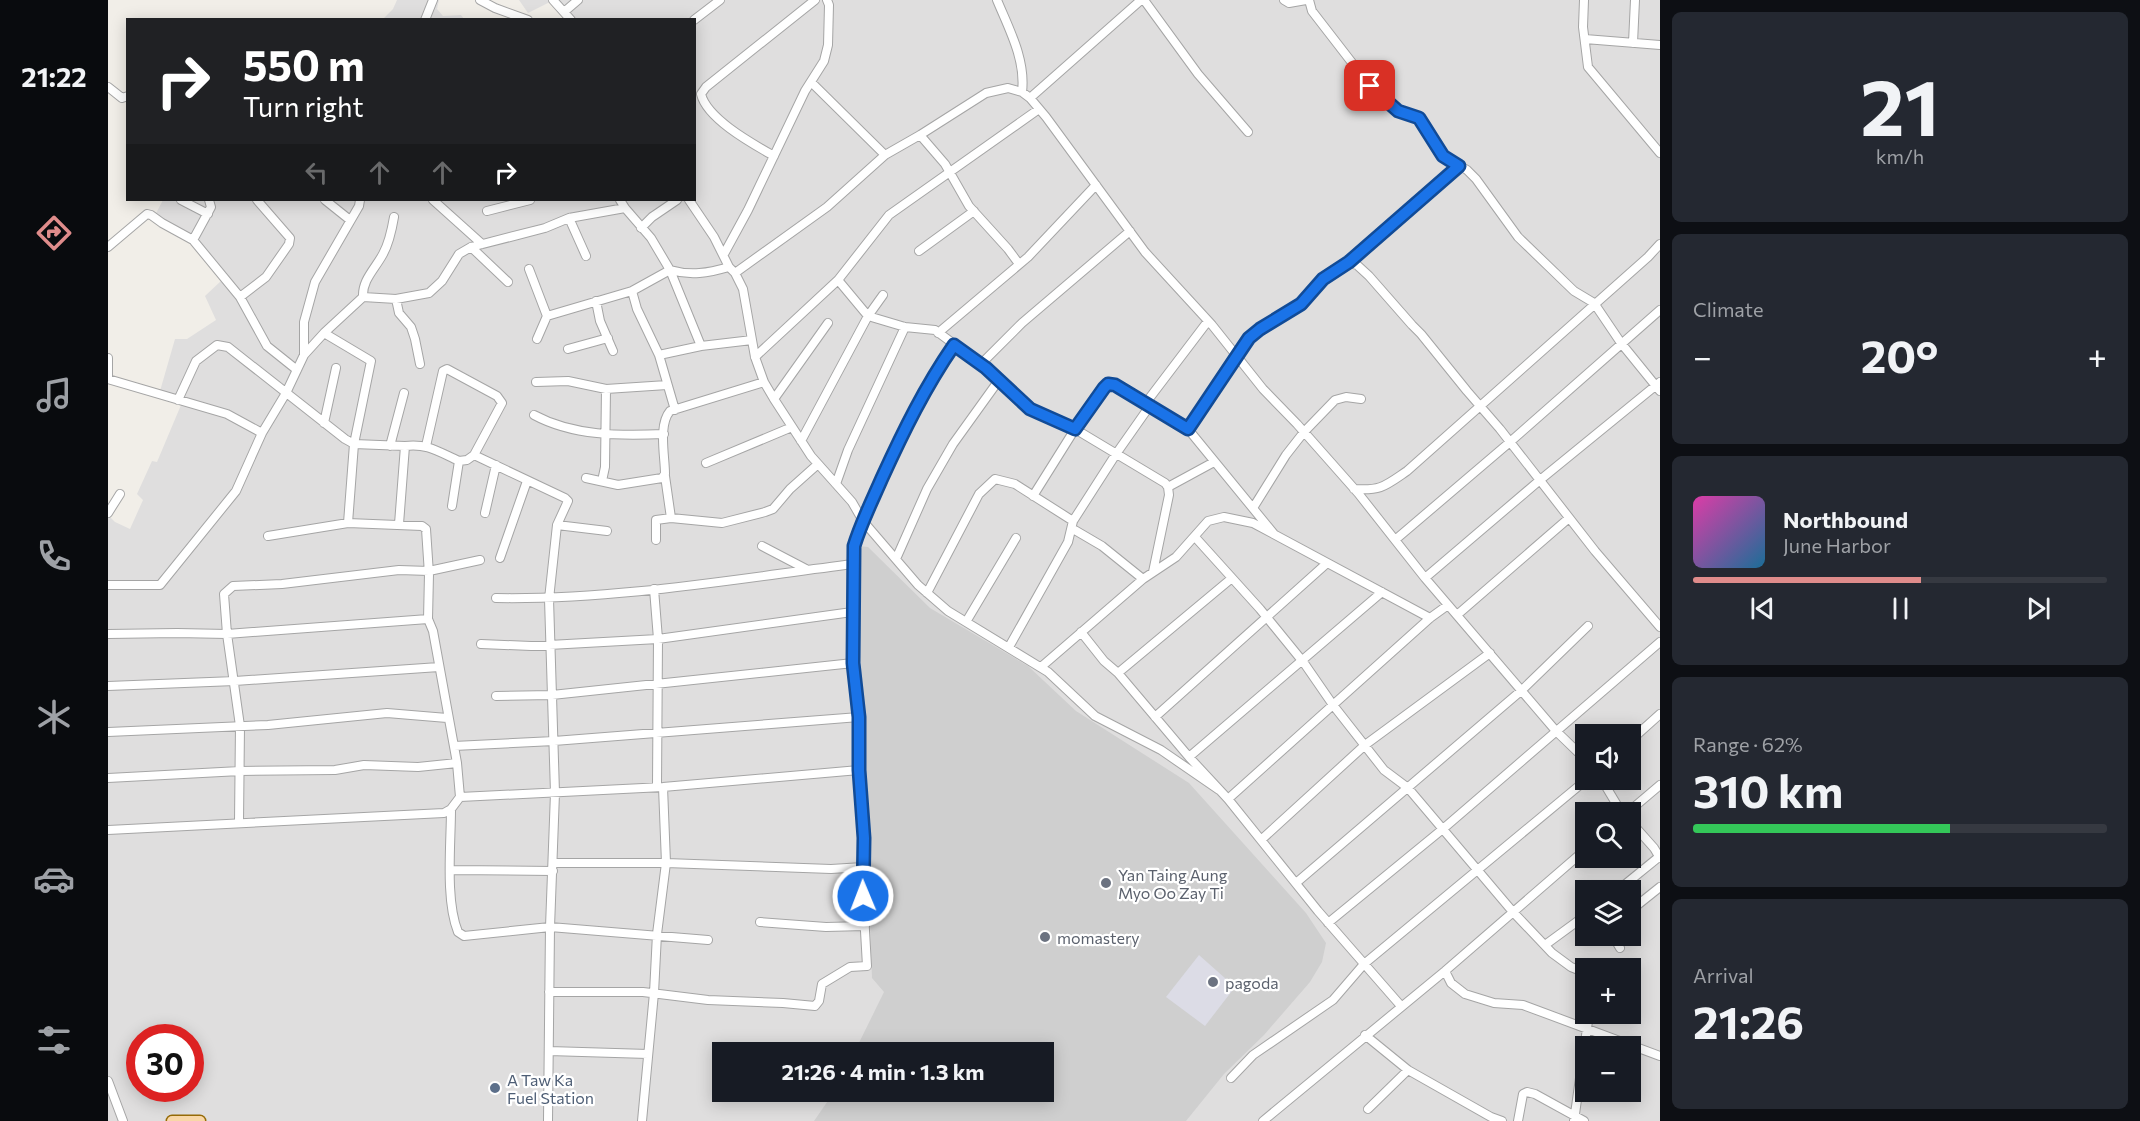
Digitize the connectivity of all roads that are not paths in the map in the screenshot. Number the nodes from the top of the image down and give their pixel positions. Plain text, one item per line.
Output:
1 (433, 0) edge
2 (480, 0) edge
3 (553, 0) edge
4 (578, 0) edge
5 (720, 0) edge
6 (815, 0) edge
7 (827, 0) edge
8 (997, 0) edge
9 (1143, 0) edge
10 (1284, 0) edge
11 (1308, 0) edge
12 (1584, 0) edge
13 (1635, 0) edge
14 (1133, 3) edge
15 (564, 12) junction
16 (426, 18) edge
17 (522, 18) edge
18 (570, 18) edge
19 (696, 18) edge
20 (1585, 39) junction
21 (1633, 43) junction
22 (1660, 45) edge
23 (811, 82) junction
24 (108, 87) edge
25 (1023, 92) junction
26 (126, 97) edge
27 (1030, 98) junction
28 (1039, 109) junction
29 (1248, 132) dead end
30 (920, 135) junction
31 (1660, 153) edge
32 (885, 155) junction
33 (774, 156) junction
34 (1459, 166) junction
35 (950, 172) junction
36 (1096, 185) junction
37 (184, 201) edge
38 (209, 201) edge
39 (258, 201) edge
40 (326, 201) edge
41 (360, 201) edge
42 (434, 201) edge
43 (676, 201) edge
44 (690, 201) edge
45 (507, 202) edge
46 (622, 204) edge
47 (487, 211) dead end
48 (974, 211) junction
49 (208, 214) junction
50 (394, 217) dead end
51 (569, 218) junction
52 (350, 220) junction
53 (641, 228) junction
54 (1130, 231) junction
55 (193, 240) junction
56 (482, 244) junction
57 (1660, 244) edge
58 (108, 247) edge
59 (471, 247) junction
60 (919, 251) dead end
61 (724, 254) junction
62 (586, 256) dead end
63 (1349, 262) junction
64 (1019, 264) junction
65 (529, 269) dead end
66 (670, 270) junction
67 (732, 270) junction
68 (838, 280) junction
69 (507, 282) dead end
70 (632, 291) junction
71 (883, 295) dead end
72 (240, 297) junction
73 (363, 297) junction
74 (396, 299) junction
75 (596, 301) junction
76 (1594, 303) junction
77 (1660, 309) edge
78 (547, 316) junction
79 (868, 316) junction
80 (1208, 321) junction
81 (828, 323) dead end
82 (905, 327) junction
83 (324, 333) junction
84 (938, 333) junction
85 (608, 338) junction
86 (537, 339) dead end
87 (752, 340) junction
88 (1621, 343) junction
89 (954, 345) junction
90 (701, 346) junction
91 (568, 349) dead end
92 (613, 351) dead end
93 (304, 355) junction
94 (659, 355) junction
95 (755, 357) junction
96 (108, 358) edge
97 (1237, 358) junction
98 (420, 364) dead end
99 (981, 364) junction
100 (336, 368) dead end
101 (297, 370) junction
102 (108, 379) edge
103 (999, 380) junction
104 (536, 382) dead end
105 (764, 382) junction
106 (667, 385) junction
107 (1658, 386) edge
108 (606, 389) junction
109 (286, 393) junction
110 (404, 393) dead end
111 (774, 399) junction
112 (1361, 399) dead end
113 (178, 400) junction
114 (1147, 405) junction
115 (1479, 405) junction
116 (675, 410) junction
117 (534, 415) dead end
118 (324, 423) junction
119 (792, 427) junction
120 (1075, 429) junction
121 (1188, 429) junction
122 (1304, 432) junction
123 (262, 433) junction
124 (605, 434) junction
125 (664, 434) junction
126 (801, 441) junction
127 (1510, 442) junction
128 (354, 444) junction
129 (390, 446) junction
130 (405, 446) junction
131 (426, 446) junction
132 (1116, 453) junction
133 (474, 455) junction
134 (459, 460) junction
135 (1214, 462) junction
136 (706, 463) dead end
137 (818, 464) junction
138 (496, 465) junction
139 (664, 476) junction
140 (586, 478) dead end
141 (1540, 480) junction
142 (527, 481) junction
143 (602, 481) junction
144 (836, 484) junction
145 (1168, 487) junction
146 (1354, 489) junction
147 (120, 494) dead end
148 (1033, 496) junction
149 (452, 506) dead end
150 (1253, 508) junction
151 (108, 513) edge
152 (485, 513) dead end
153 (671, 518) junction
154 (1569, 518) junction
155 (863, 521) junction
156 (348, 523) junction
157 (399, 524) junction
158 (557, 525) junction
159 (1073, 525) junction
160 (607, 531) dead end
161 (1274, 535) junction
162 (268, 536) dead end
163 (1195, 537) junction
164 (1016, 538) dead end
165 (656, 540) dead end
166 (1395, 540) junction
167 (762, 546) dead end
168 (500, 558) dead end
169 (896, 559) junction
170 (480, 561) dead end
171 (853, 564) junction
172 (1326, 564) junction
173 (806, 570) junction
174 (429, 571) junction
175 (1153, 572) junction
176 (1232, 578) junction
177 (1425, 578) junction
178 (1143, 579) junction
179 (108, 585) edge
180 (654, 589) junction
181 (1382, 592) junction
182 (927, 593) junction
183 (496, 598) dead end
184 (549, 599) junction
185 (1448, 604) junction
186 (852, 612) junction
187 (1457, 615) junction
188 (1266, 617) junction
189 (1430, 618) junction
190 (428, 619) junction
191 (966, 622) junction
192 (1588, 626) dead end
193 (1660, 627) edge
194 (1080, 632) junction
195 (108, 634) edge
196 (227, 634) junction
197 (658, 639) junction
198 (1660, 642) edge
199 (481, 644) dead end
200 (551, 645) junction
201 (1009, 647) junction
202 (1490, 653) junction
203 (1302, 660) junction
204 (853, 663) junction
205 (439, 667) junction
206 (1041, 667) junction
207 (1118, 673) junction
208 (235, 681) junction
209 (658, 682) junction
210 (108, 686) edge
211 (1522, 690) junction
212 (552, 694) junction
213 (496, 696) dead end
214 (1333, 705) junction
215 (1660, 714) edge
216 (447, 717) junction
217 (859, 717) junction
218 (1155, 717) junction
219 (240, 726) junction
220 (1556, 731) junction
221 (1641, 731) edge
222 (108, 732) edge
223 (658, 732) junction
224 (554, 741) junction
225 (1365, 745) junction
226 (454, 746) junction
227 (1575, 749) edge
228 (1189, 757) junction
229 (457, 763) junction
230 (859, 770) junction
231 (240, 771) junction
232 (108, 778) edge
233 (1660, 785) edge
234 (660, 787) junction
235 (1408, 788) junction
236 (1219, 790) junction
237 (1575, 790) edge
238 (555, 793) junction
239 (460, 797) junction
240 (1228, 799) junction
241 (1639, 802) edge
242 (451, 809) junction
243 (239, 822) junction
244 (1444, 828) junction
245 (108, 830) edge
246 (1641, 833) edge
247 (1261, 840) junction
248 (1660, 857) edge
249 (1575, 858) edge
250 (666, 863) junction
251 (553, 867) junction
252 (863, 867) junction
253 (450, 870) junction
254 (1478, 870) junction
255 (1631, 880) edge
256 (1296, 883) junction
257 (1660, 887) edge
258 (1641, 902) edge
259 (1513, 912) junction
260 (760, 922) dead end
261 (1328, 922) junction
262 (1575, 923) edge
263 (865, 926) junction
264 (550, 927) junction
265 (657, 934) junction
266 (708, 939) dead end
267 (1545, 945) junction
268 (1364, 964) junction
269 (1575, 969) edge
270 (1444, 971) junction
271 (549, 992) junction
272 (654, 993) junction
273 (1401, 1006) junction
274 (1588, 1024) edge
275 (1587, 1028) junction
276 (1365, 1035) junction
277 (549, 1051) junction
278 (648, 1054) junction
279 (1660, 1056) edge
280 (1408, 1070) junction
281 (1231, 1078) dead end
282 (108, 1081) edge
283 (1368, 1109) dead end
284 (1575, 1118) edge
285 (186, 1120) edge
286 (123, 1121) edge
287 (172, 1121) edge
288 (200, 1121) edge
289 (548, 1121) edge
290 (642, 1121) edge
291 (1263, 1121) edge
292 (1502, 1121) edge
293 (1518, 1121) edge
294 (1584, 1121) edge

1 - 16 street
2 - 17 street
3 - 15 street
4 - 15 street
5 - 19 street
6 - 33 street
7 - 23 street
8 - 25 street
9 - 14 street
9 - 29 street
10 - 11 street
11 - 34 street
12 - 20 street
13 - 21 street
14 - 27 street
15 - 18 street
20 - 21 street
20 - 31 street
21 - 22 street
23 - 32 street
23 - 33 street
24 - 26 street
25 - 27 street
25 - 30 street
27 - 28 street
28 - 35 street
28 - 36 street
30 - 32 street
30 - 35 street
32 - 67 street
33 - 61 street
34 - 63 street
34 - 76 street
35 - 48 street
35 - 68 street
36 - 54 street
36 - 64 street
37 - 49 street
38 - 49 street
39 - 72 street
40 - 52 street
41 - 52 street
42 - 56 street
43 - 53 street
44 - 61 street
45 - 47 street
46 - 51 street
46 - 53 street
48 - 60 street
48 - 64 street
49 - 55 street
50 - 73 street
51 - 56 street
51 - 62 street
52 - 93 street
53 - 66 street
54 - 80 street
54 - 99 street
55 - 58 street
55 - 72 street
56 - 59 street
57 - 76 street
59 - 69 street
59 - 74 street
61 - 67 street
63 - 97 street
63 - 115 street
64 - 84 street
65 - 78 street
66 - 67 street
66 - 70 street
66 - 90 street
67 - 87 street
68 - 79 street
68 - 95 street
70 - 75 street
70 - 94 street
71 - 79 street
72 - 101 street
73 - 74 street
73 - 83 street
74 - 98 street
75 - 78 street
75 - 85 street
76 - 88 street
76 - 115 street
77 - 88 street
78 - 86 street
79 - 82 street
79 - 126 street
80 - 97 street
80 - 114 street
81 - 111 street
82 - 84 street
82 - 144 street
83 - 93 street
83 - 128 street
84 - 89 street
85 - 91 street
85 - 92 street
87 - 90 street
87 - 95 street
88 - 107 street
88 - 127 street
89 - 99 street
89 - 155 street
90 - 94 street
93 - 101 street
94 - 106 street
95 - 105 street
96 - 102 street
97 - 121 street
97 - 122 street
99 - 103 street
100 - 118 street
101 - 109 street
102 - 113 street
103 - 120 street
103 - 169 street
104 - 108 street
105 - 111 street
105 - 116 street
106 - 108 street
106 - 116 street
107 - 141 street
108 - 124 street
109 - 113 street
109 - 118 street
109 - 123 street
110 - 129 street
111 - 119 street
112 - 122 street
113 - 123 street
114 - 120 street
114 - 121 street
114 - 132 street
115 - 127 street
115 - 146 street
116 - 125 street
117 - 124 street
118 - 128 street
119 - 126 street
119 - 136 street
120 - 132 street
120 - 148 street
121 - 135 street
122 - 146 street
122 - 150 street
123 - 179 street
124 - 125 street
124 - 143 street
125 - 139 street
126 - 137 street
127 - 141 street
127 - 166 street
128 - 129 street
128 - 156 street
129 - 130 street
130 - 131 street
130 - 157 street
131 - 133 street
131 - 134 street
132 - 145 street
132 - 159 street
133 - 134 street
133 - 138 street
134 - 149 street
135 - 145 street
135 - 150 street
137 - 144 street
137 - 153 street
138 - 142 street
138 - 152 street
139 - 143 street
139 - 153 street
140 - 143 street
141 - 154 street
141 - 177 street
142 - 158 street
142 - 168 street
144 - 155 street
145 - 175 street
146 - 166 street
147 - 151 street
148 - 159 street
148 - 182 street
150 - 161 street
153 - 165 street
154 - 187 street
154 - 193 street
155 - 169 street
155 - 171 street
156 - 157 street
156 - 162 street
157 - 174 street
158 - 160 street
158 - 184 street
159 - 178 street
159 - 201 street
161 - 163 street
161 - 172 street
163 - 175 street
163 - 176 street
164 - 191 street
166 - 177 street
167 - 173 street
169 - 182 street
170 - 174 street
171 - 173 street
171 - 186 street
172 - 181 street
172 - 188 street
173 - 180 street
174 - 190 street
174 - 196 street
175 - 178 street
176 - 188 street
176 - 207 street
177 - 185 street
178 - 194 street
180 - 184 street
180 - 197 street
181 - 189 street
181 - 203 street
182 - 191 street
183 - 184 street
184 - 200 street
185 - 187 street
185 - 189 street
186 - 197 street
186 - 204 street
187 - 202 street
188 - 203 street
188 - 218 street
189 - 214 street
190 - 196 street
190 - 205 street
191 - 201 street
192 - 211 street
194 - 206 street
194 - 207 street
195 - 196 street
196 - 208 street
197 - 200 street
197 - 209 street
198 - 220 street
199 - 200 street
200 - 212 street
201 - 206 street
202 - 211 street
202 - 225 street
203 - 214 street
203 - 228 street
204 - 209 street
204 - 217 street
205 - 208 street
205 - 216 street
206 - 236 street
207 - 218 street
208 - 210 street
208 - 219 street
209 - 212 street
209 - 223 street
211 - 220 street
211 - 235 street
212 - 213 street
212 - 224 street
214 - 225 street
214 - 240 street
215 - 221 street
216 - 219 street
216 - 226 street
217 - 223 street
217 - 230 street
218 - 228 street
219 - 222 street
219 - 231 street
220 - 227 street
220 - 244 street
223 - 224 street
223 - 234 street
224 - 226 street
224 - 238 street
225 - 235 street
225 - 247 street
226 - 229 street
228 - 236 street
229 - 231 street
229 - 239 street
230 - 234 street
230 - 252 street
231 - 232 street
231 - 243 street
233 - 241 street
234 - 238 street
234 - 250 street
235 - 244 street
235 - 256 street
236 - 240 street
237 - 254 street
238 - 239 street
238 - 251 street
239 - 242 street
240 - 247 street
242 - 243 street
242 - 253 street
243 - 245 street
244 - 254 street
244 - 261 street
246 - 248 street
247 - 256 street
248 - 255 street
249 - 259 street
250 - 251 street
250 - 252 street
250 - 265 street
251 - 253 street
251 - 264 street
252 - 263 street
253 - 264 street
254 - 259 street
254 - 268 street
256 - 261 street
257 - 258 street
259 - 267 street
259 - 270 street
260 - 263 street
261 - 268 street
262 - 267 street
263 - 272 street
264 - 265 street
264 - 271 street
265 - 266 street
265 - 272 street
267 - 269 street
268 - 273 street
268 - 281 street
270 - 273 street
270 - 275 street
271 - 272 street
271 - 277 street
272 - 278 street
273 - 276 street
274 - 275 street
275 - 279 street
275 - 284 street
276 - 280 street
276 - 291 street
277 - 278 street
277 - 289 street
278 - 290 street
280 - 283 street
280 - 292 street
282 - 286 street
284 - 293 street
284 - 294 street
285 - 287 main road
285 - 288 main road

